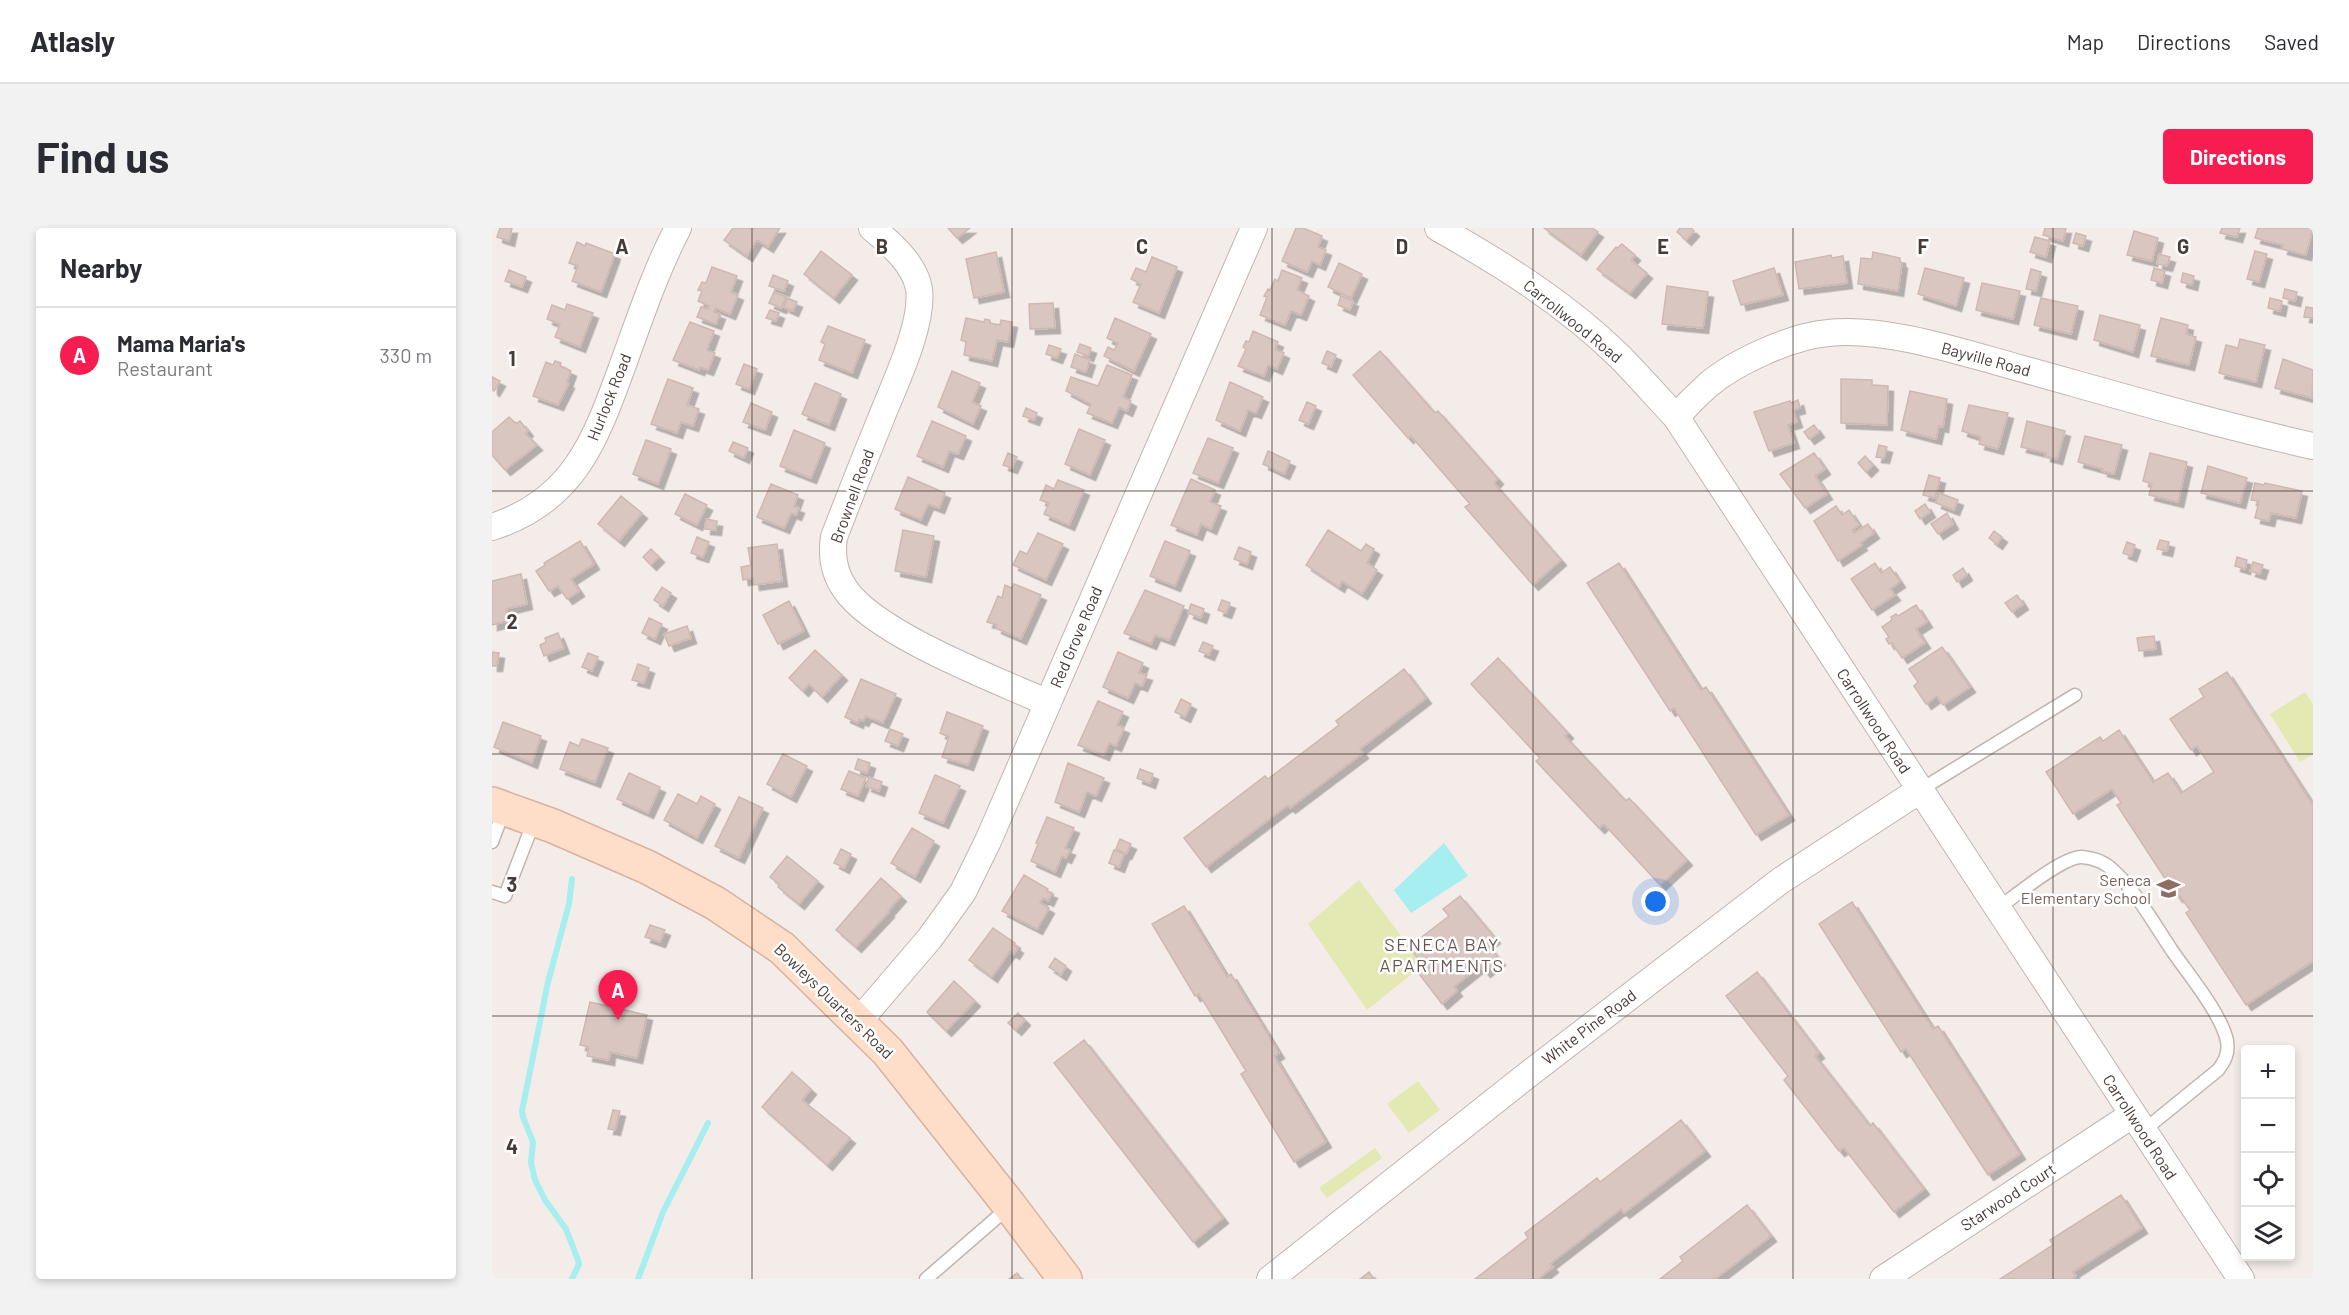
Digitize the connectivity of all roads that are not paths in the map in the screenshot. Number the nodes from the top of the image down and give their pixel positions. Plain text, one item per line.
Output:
1 (678, 228) edge
2 (872, 228) edge
3 (1254, 228) edge
4 (1438, 228) edge
5 (1676, 417) junction
6 (2313, 446) edge
7 (492, 527) edge
8 (2074, 695) dead end
9 (1048, 703) junction
10 (1920, 790) junction
11 (498, 806) edge
12 (534, 819) junction
13 (492, 842) edge
14 (492, 892) edge
15 (1997, 909) junction
16 (859, 1021) junction
17 (2137, 1123) junction
18 (1010, 1206) junction
19 (926, 1279) edge
20 (1065, 1279) edge
21 (1270, 1279) edge
22 (1883, 1279) edge
23 (2241, 1279) edge

1 - 7 street, Hurlock Road
2 - 9 street, Brownell Road
3 - 9 street, Red Grove Road
4 - 5 street, Carrollwood Road
5 - 6 street, Bayville Road
5 - 10 street, Carrollwood Road
8 - 10 lane
9 - 16 street, Red Grove Road
10 - 15 street, Carrollwood Road
10 - 21 street, White Pine Road
11 - 12 street, Bowleys Quarters Road
11 - 13 lane
12 - 14 lane
12 - 16 street, Bowleys Quarters Road
15 - 17 street, Carrollwood Road
15 - 17 lane
16 - 18 street, Bowleys Quarters Road
17 - 22 street, Starwood Court
17 - 23 street, Carrollwood Road
18 - 19 lane
18 - 20 street, Bowleys Quarters Road

